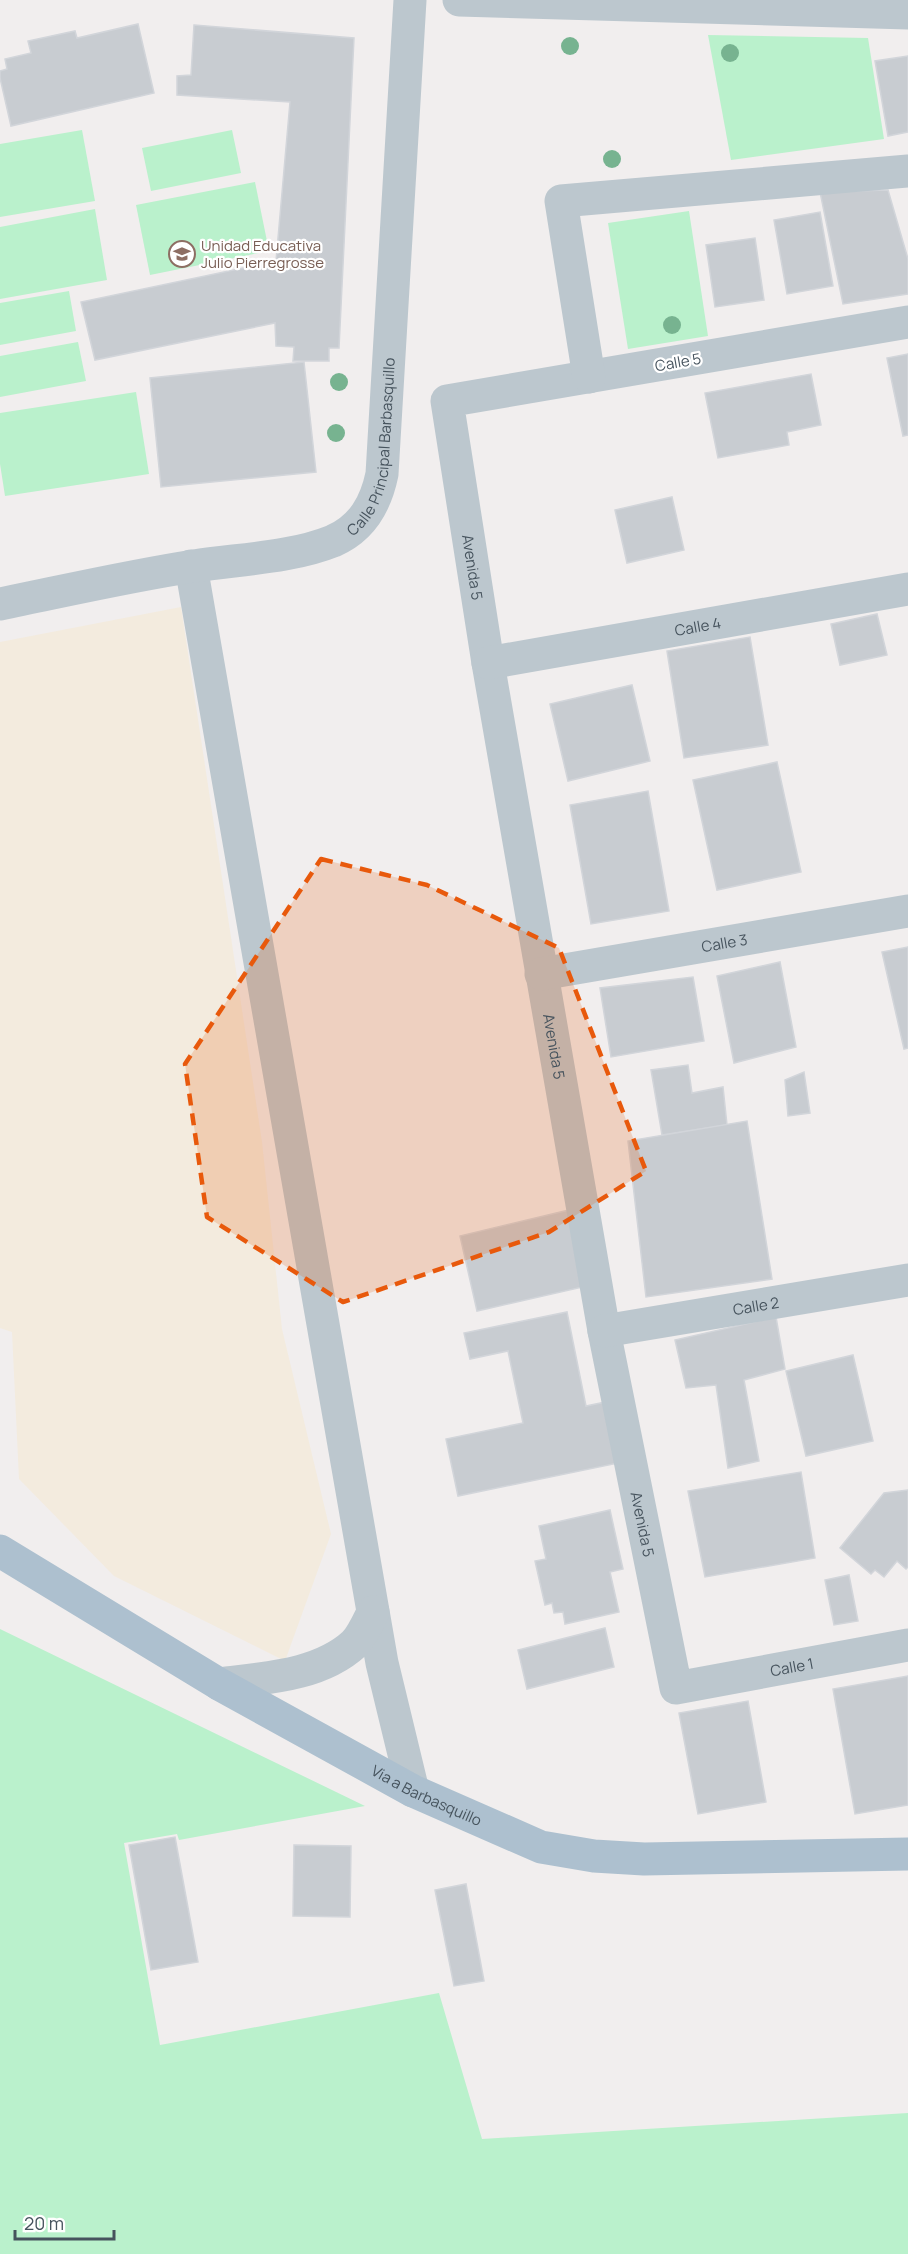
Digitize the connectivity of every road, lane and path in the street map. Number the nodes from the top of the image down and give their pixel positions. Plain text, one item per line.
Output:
1 (410, 0) edge
2 (459, 0) edge
3 (908, 13) edge
4 (908, 171) edge
5 (908, 322) edge
6 (589, 377) junction
7 (447, 401) joint
8 (190, 566) junction
9 (908, 589) edge
10 (0, 604) edge
11 (488, 663) junction
12 (908, 911) edge
13 (541, 974) junction
14 (908, 1280) edge
15 (604, 1331) junction
16 (0, 1551) edge
17 (374, 1612) junction
18 (908, 1645) edge
19 (219, 1684) junction
20 (676, 1688) joint
21 (413, 1791) junction
22 (908, 1854) edge

1 - 8 street, Calle Principal Barbasquillo
2 - 3 street
4 - 6 street
5 - 6 street, Calle 5
6 - 7 street, Calle 5
7 - 11 street, Avenida 5
8 - 10 street, Calle Principal Barbasquillo
8 - 17 street
9 - 11 street, Calle 4
11 - 13 street, Avenida 5
12 - 13 street, Calle 3
13 - 15 street, Avenida 5
14 - 15 street, Calle 2
15 - 20 street, Avenida 5
16 - 19 main road, Via a Barbasquillo
17 - 19 street
17 - 21 street
18 - 20 street, Calle 1
19 - 21 main road, Via a Barbasquillo
21 - 22 main road, Via a Barbasquillo

